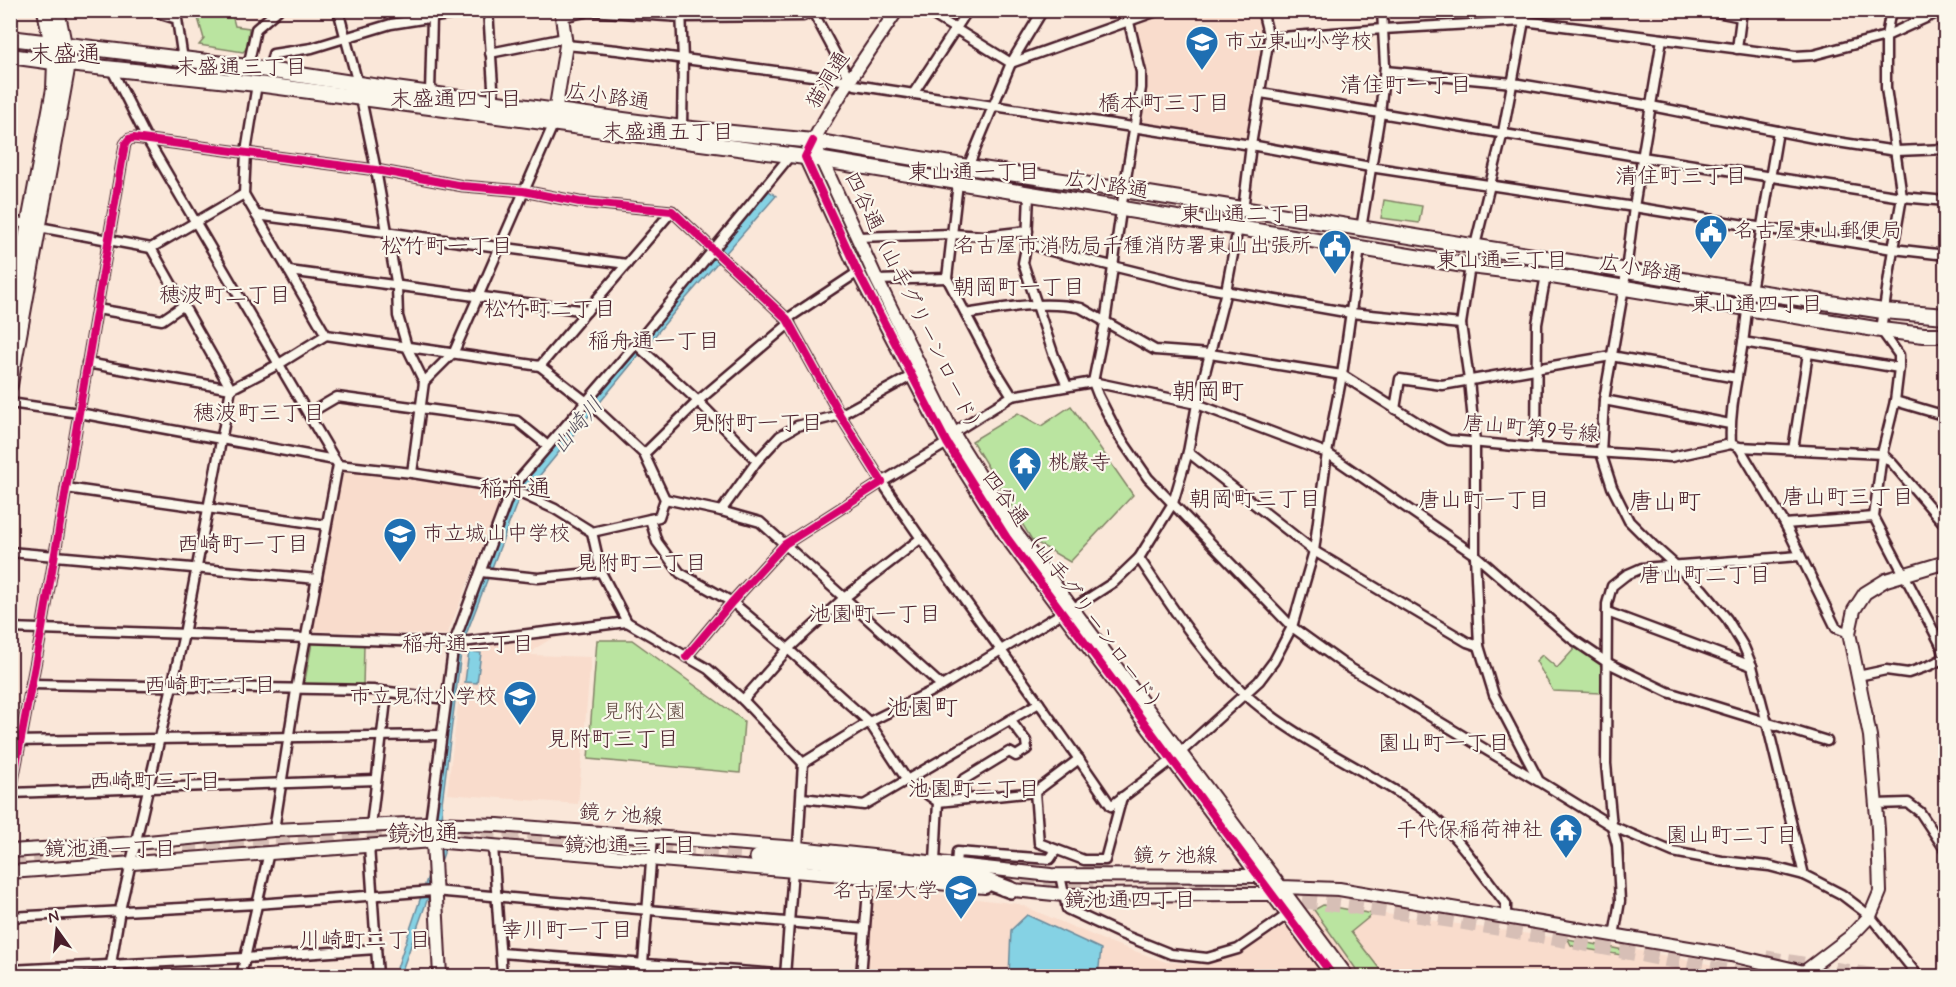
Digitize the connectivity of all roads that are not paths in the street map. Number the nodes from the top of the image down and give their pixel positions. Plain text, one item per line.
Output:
1 (45, 10) edge
2 (57, 10) edge
3 (159, 10) edge
4 (278, 10) edge
5 (338, 10) edge
6 (479, 10) edge
7 (488, 10) edge
8 (897, 10) edge
9 (926, 10) edge
10 (968, 10) edge
11 (1043, 10) edge
12 (1126, 10) edge
13 (1160, 10) edge
14 (1262, 10) edge
15 (1382, 10) edge
16 (1523, 10) edge
17 (1706, 10) edge
18 (1891, 10) edge
19 (1944, 10) edge
20 (813, 11) edge
21 (642, 12) edge
22 (431, 14) edge
23 (562, 14) edge
24 (681, 14) edge
25 (1741, 14) edge
26 (1524, 21) junction
27 (1129, 22) junction
28 (957, 29) junction
29 (1383, 29) junction
30 (1886, 36) junction
31 (10, 38) edge
32 (346, 38) junction
33 (1269, 38) junction
34 (1662, 39) junction
35 (566, 42) junction
36 (58, 44) junction
37 (1737, 49) junction
38 (490, 53) junction
39 (10, 56) edge
40 (183, 60) junction
41 (683, 60) junction
42 (62, 63) junction
43 (1011, 63) junction
44 (248, 67) junction
45 (111, 68) junction
46 (269, 70) junction
47 (1385, 70) junction
48 (850, 81) junction
49 (1513, 83) junction
50 (257, 84) junction
51 (358, 84) junction
52 (430, 93) junction
53 (1261, 93) junction
54 (913, 94) junction
55 (360, 99) junction
56 (494, 102) junction
57 (993, 106) junction
58 (1651, 106) junction
59 (1380, 114) junction
60 (554, 118) junction
61 (682, 128) junction
62 (1135, 128) junction
63 (1778, 131) junction
64 (1503, 132) junction
65 (148, 141) junction
66 (813, 141) junction
67 (1251, 145) junction
68 (1946, 149) edge
69 (1896, 151) junction
70 (246, 152) junction
71 (790, 156) junction
72 (806, 157) junction
73 (1642, 157) junction
74 (821, 160) junction
75 (968, 167) junction
76 (1370, 167) junction
77 (376, 170) junction
78 (1771, 177) junction
79 (958, 183) junction
80 (1489, 186) junction
81 (1124, 190) junction
82 (523, 191) junction
83 (244, 194) junction
84 (1029, 194) junction
85 (1902, 197) junction
86 (1946, 201) edge
87 (1634, 207) junction
88 (1122, 209) junction
89 (1243, 210) junction
90 (672, 211) junction
91 (256, 215) junction
92 (10, 221) edge
93 (196, 222) junction
94 (34, 226) junction
95 (1761, 227) junction
96 (1238, 228) junction
97 (1361, 229) junction
98 (1028, 231) junction
99 (386, 232) junction
100 (952, 234) junction
101 (857, 237) junction
102 (109, 241) junction
103 (1027, 242) junction
104 (500, 247) junction
105 (1476, 247) junction
106 (151, 248) junction
107 (1360, 248) junction
108 (1893, 249) junction
109 (714, 250) junction
110 (1946, 255) edge
111 (627, 264) junction
112 (1470, 266) junction
113 (1112, 267) junction
114 (1625, 270) junction
115 (289, 271) junction
116 (858, 272) junction
117 (1546, 275) junction
118 (947, 278) junction
119 (877, 280) junction
120 (397, 287) junction
121 (1624, 287) junction
122 (1226, 291) junction
123 (1751, 291) junction
124 (477, 297) junction
125 (184, 305) junction
126 (1036, 305) junction
127 (1747, 307) junction
128 (97, 309) junction
129 (587, 311) junction
130 (1883, 311) junction
131 (1351, 313) junction
132 (966, 314) junction
133 (1946, 316) edge
134 (11, 317) edge
135 (789, 321) junction
136 (1105, 323) junction
137 (1461, 324) junction
138 (1881, 330) junction
139 (326, 335) junction
140 (1946, 335) edge
141 (1743, 342) junction
142 (637, 344) junction
143 (407, 347) junction
144 (454, 352) junction
145 (1809, 353) junction
146 (1210, 354) junction
147 (1611, 356) junction
148 (87, 363) junction
149 (279, 364) junction
150 (540, 366) junction
151 (1536, 368) junction
152 (1899, 368) junction
153 (913, 375) junction
154 (1342, 375) junction
155 (1737, 378) junction
156 (1469, 380) junction
157 (424, 382) junction
158 (1094, 382) junction
159 (10, 385) edge
160 (1067, 386) junction
161 (231, 389) junction
162 (1012, 396) junction
163 (1604, 400) junction
164 (698, 401) junction
165 (1895, 401) junction
166 (587, 402) junction
167 (10, 403) edge
168 (1197, 404) junction
169 (421, 408) junction
170 (1395, 409) junction
171 (79, 413) junction
172 (308, 414) junction
173 (840, 415) junction
174 (1946, 416) edge
175 (1730, 424) junction
176 (950, 438) junction
177 (222, 440) junction
178 (1475, 442) junction
179 (1735, 445) junction
180 (548, 446) junction
181 (1536, 448) junction
182 (1793, 450) junction
183 (1188, 452) junction
184 (1327, 453) junction
185 (1601, 453) junction
186 (644, 454) junction
187 (1882, 454) junction
188 (757, 461) junction
189 (337, 463) junction
190 (412, 473) junction
191 (882, 482) junction
192 (66, 488) junction
193 (511, 489) junction
194 (665, 499) junction
195 (1173, 503) junction
196 (208, 508) junction
197 (721, 511) junction
198 (1874, 517) junction
199 (650, 519) junction
200 (1785, 524) junction
201 (326, 525) junction
202 (1946, 526) edge
203 (592, 532) junction
204 (920, 539) junction
205 (785, 544) junction
206 (1314, 551) junction
207 (10, 552) edge
208 (1475, 555) junction
209 (54, 556) junction
210 (1799, 556) junction
211 (1139, 558) junction
212 (1946, 562) edge
213 (1676, 567) junction
214 (196, 568) junction
215 (481, 572) junction
216 (601, 572) junction
217 (1903, 576) junction
218 (316, 579) junction
219 (844, 598) junction
220 (732, 602) junction
221 (1067, 611) junction
222 (1607, 612) junction
223 (627, 622) junction
224 (1292, 627) junction
225 (10, 628) edge
226 (42, 629) junction
227 (1849, 633) junction
228 (184, 634) junction
229 (307, 638) junction
230 (454, 643) junction
231 (1479, 646) junction
232 (788, 649) junction
233 (1001, 650) junction
234 (686, 657) junction
235 (1945, 658) edge
236 (1608, 663) junction
237 (1752, 666) junction
238 (1858, 676) junction
239 (31, 684) junction
240 (942, 686) junction
241 (172, 687) junction
242 (296, 690) junction
243 (387, 692) junction
244 (1246, 695) junction
245 (446, 699) junction
246 (742, 700) junction
247 (1039, 702) junction
248 (1010, 720) junction
249 (869, 722) junction
250 (1767, 723) junction
251 (381, 735) junction
252 (441, 735) junction
253 (289, 737) junction
254 (160, 738) junction
255 (10, 741) edge
256 (21, 741) junction
257 (1827, 741) dead end
258 (1176, 756) junction
259 (1079, 759) junction
260 (803, 763) junction
261 (376, 780) junction
262 (907, 780) junction
263 (1539, 781) junction
264 (280, 783) junction
265 (149, 788) junction
266 (1035, 792) junction
267 (11, 795) edge
268 (1122, 797) junction
269 (802, 798) junction
270 (965, 799) junction
271 (938, 802) junction
272 (1875, 804) junction
273 (430, 823) junction
274 (371, 826) junction
275 (1612, 826) junction
276 (274, 830) junction
277 (654, 837) junction
278 (433, 841) junction
279 (137, 843) junction
280 (369, 846) junction
281 (493, 846) junction
282 (798, 848) junction
283 (1056, 849) junction
284 (10, 851) edge
285 (1946, 851) edge
286 (269, 852) junction
287 (758, 858) tunnel mouth
288 (651, 859) junction
289 (935, 862) junction
290 (131, 864) junction
291 (956, 865) junction
292 (793, 870) junction
293 (10, 872) edge
294 (869, 872) junction
295 (1060, 875) junction
296 (1259, 876) junction
297 (1804, 876) junction
298 (1011, 890) joint
299 (1276, 890) junction
300 (434, 891) junction
301 (1064, 895) junction
302 (374, 896) junction
303 (496, 898) junction
304 (257, 904) junction
305 (120, 910) junction
306 (647, 910) junction
307 (1287, 915) junction
308 (1870, 916) junction
309 (10, 917) edge
310 (1506, 917) junction
311 (790, 921) junction
312 (865, 929) junction
313 (1614, 936) junction
314 (376, 949) junction
315 (501, 953) junction
316 (245, 958) junction
317 (643, 963) junction
318 (111, 964) junction
319 (10, 970) edge
320 (1808, 974) edge
321 (109, 976) edge
322 (241, 976) edge
323 (378, 976) edge
324 (440, 976) edge
325 (502, 976) edge
326 (642, 976) edge
327 (785, 976) edge
328 (803, 976) edge
329 (861, 976) edge
330 (1333, 976) edge
331 (1347, 976) edge
332 (1918, 976) edge

1 - 36 main road
2 - 36 main road
3 - 40 street
4 - 44 street
5 - 32 street
6 - 22 street
7 - 38 street
8 - 48 street, 猫洞通
9 - 28 street
10 - 28 street
11 - 43 street
12 - 27 street
13 - 27 street
14 - 33 street
15 - 29 street
16 - 26 street
17 - 25 street
18 - 30 street
19 - 30 street
20 - 24 street
20 - 48 street
21 - 23 street
21 - 24 street
22 - 32 street
22 - 52 street
23 - 35 street
24 - 41 street
25 - 37 street
26 - 29 street
26 - 34 street
26 - 49 street
27 - 43 street
27 - 62 street
28 - 43 street
28 - 54 street
29 - 33 street
29 - 47 street
30 - 37 street
30 - 69 street
31 - 36 main road, 広小路通
32 - 46 street
32 - 51 street
33 - 53 street
34 - 37 street
34 - 58 street
35 - 38 street
35 - 41 street
35 - 60 street
36 - 40 main road, 広小路通
36 - 42 main road
38 - 56 street
39 - 42 main road, 広小路通
40 - 44 main road, 広小路通
41 - 48 street
41 - 61 street
42 - 45 main road, 広小路通
42 - 94 main road
43 - 57 street
44 - 46 main road, 広小路通
45 - 50 main road, 広小路通
45 - 65 street
46 - 51 main road, 広小路通
47 - 49 street
47 - 59 street
48 - 54 street
48 - 66 street, 猫洞通
49 - 58 street
49 - 64 street
50 - 55 main road, 広小路通
50 - 70 street
51 - 52 main road, 広小路通
51 - 55 street
52 - 56 main road, 広小路通
53 - 59 street
53 - 67 street
54 - 57 street
55 - 60 main road, 広小路通
55 - 77 street
56 - 60 main road, 広小路通
57 - 62 street
57 - 75 street
58 - 63 street
58 - 73 street
59 - 64 street
59 - 76 street
60 - 61 main road, 広小路通
60 - 71 main road, 広小路通
60 - 82 street
61 - 66 main road, 広小路通
62 - 67 street
62 - 81 street
63 - 69 street
63 - 78 street
64 - 73 street
64 - 80 street
65 - 70 street
65 - 93 street
65 - 102 street
66 - 72 street
66 - 74 street, 四谷通（山手グリーンロード）
66 - 75 main road, 広小路通
67 - 76 street
67 - 89 street
68 - 69 street
69 - 85 street
70 - 77 street
70 - 83 street
71 - 72 main road, 広小路通
71 - 109 street
72 - 74 main road, 広小路通
72 - 116 street, 四谷通 （山手グリーンロード）
73 - 78 street
73 - 87 street
74 - 79 main road, 広小路通
74 - 101 street, 四谷通（山手グリーンロード）
75 - 81 main road, 広小路通
76 - 80 street
76 - 97 street
77 - 82 street
77 - 99 street
78 - 85 street
78 - 95 street
79 - 84 main road, 広小路通
79 - 100 street
80 - 87 street
80 - 105 street
81 - 88 street
81 - 89 main road, 広小路通
82 - 90 street
82 - 104 street
83 - 91 street
83 - 93 street
84 - 88 main road, 広小路通
84 - 98 street
85 - 86 street
85 - 108 street
87 - 95 street
87 - 114 street
88 - 96 main road, 広小路通
88 - 113 street
89 - 97 main road, 広小路通
90 - 109 street
90 - 111 street
91 - 99 street
91 - 115 street
92 - 94 street
93 - 106 street
93 - 149 street
94 - 102 street
94 - 134 main road
94 - 159 main road
95 - 108 street
95 - 123 street
96 - 107 main road, 広小路通
96 - 122 street
97 - 105 main road, 広小路通
98 - 100 street
98 - 103 street
99 - 104 street
99 - 120 street
100 - 101 street
100 - 118 street
101 - 119 street, 四谷通（山手グリーンロード）
102 - 106 street
102 - 128 street
103 - 113 street
103 - 126 street
104 - 111 street
104 - 124 street
105 - 112 street
105 - 114 main road, 広小路通
106 - 125 street
107 - 112 main road, 広小路通
107 - 131 street
108 - 110 street
108 - 130 street
109 - 135 street
109 - 142 street
111 - 129 street
112 - 117 main road, 広小路通
112 - 137 street
113 - 122 street
113 - 136 street
114 - 121 street
114 - 123 main road, 広小路通
115 - 120 street
115 - 139 street
116 - 135 street
116 - 153 street, 四谷通 （山手グリーンロード）
117 - 121 main road, 広小路通
117 - 151 street
118 - 119 street
118 - 132 street
119 - 176 street, 四谷通（山手グリーンロード）
120 - 124 street
120 - 143 street
121 - 127 main road, 広小路通
121 - 147 street
122 - 131 street
122 - 146 street
123 - 127 street
123 - 130 main road, 広小路通
124 - 129 street
124 - 144 street
125 - 128 street
125 - 161 street
126 - 132 street, 唐山町第9号線
126 - 136 street, 唐山町第9号線
126 - 160 street
127 - 138 main road, 広小路通
127 - 141 street
128 - 148 street
129 - 150 street
130 - 133 main road, 広小路通
130 - 138 street
131 - 137 street
131 - 154 street
132 - 162 street
135 - 164 street
135 - 173 street
136 - 146 street, 唐山町第9号線
136 - 158 street
137 - 156 street
138 - 140 main road, 広小路通
138 - 152 street
139 - 143 street
139 - 149 street
141 - 145 street
141 - 155 street
142 - 164 street
142 - 166 street
143 - 144 street
143 - 157 street
144 - 150 street
144 - 157 street
145 - 152 street
145 - 182 street
146 - 154 street, 唐山町第9号線
146 - 168 street
147 - 151 street
147 - 155 street
147 - 163 street
148 - 161 street
148 - 171 street
149 - 161 street
149 - 172 street
150 - 166 street
151 - 156 street
151 - 181 street
152 - 165 street
153 - 173 street
153 - 176 street, 四谷通 （山手グリーンロード）
154 - 170 street, 唐山町第9号線
154 - 184 street
155 - 175 street
156 - 170 street
156 - 178 street
157 - 169 street
158 - 160 street
158 - 168 street
158 - 195 street
160 - 162 street
161 - 177 street
162 - 176 street
163 - 175 street
163 - 185 street
164 - 186 street
164 - 188 street
165 - 174 street
165 - 187 street
166 - 180 street
166 - 186 street
167 - 171 street
168 - 183 street
168 - 184 street
169 - 172 street
169 - 180 street
169 - 190 street
170 - 178 street, 唐山町第9号線
171 - 177 street
171 - 192 street
172 - 189 street
173 - 188 street
173 - 191 street
175 - 179 street
176 - 191 street
176 - 221 street, 四谷通 （山手グリーンロード）
177 - 189 street
177 - 196 street
178 - 181 street, 唐山町第9号線
178 - 208 street
179 - 182 street, 唐山町第9号線
179 - 185 street, 唐山町第9号線
179 - 200 street
180 - 193 street
181 - 185 street, 唐山町第9号線
182 - 187 street, 唐山町第9号線
183 - 195 street
183 - 206 street
184 - 206 street
184 - 208 street
185 - 213 street
186 - 194 street
187 - 198 street
187 - 202 street
188 - 197 street
189 - 190 street
189 - 201 street
190 - 193 street
191 - 204 street
191 - 205 street
192 - 196 street
192 - 209 street
193 - 203 street
193 - 215 street
194 - 197 street
194 - 199 street
195 - 211 street
195 - 224 street
196 - 201 street
196 - 214 street
197 - 205 street
198 - 200 street
198 - 217 street
199 - 203 street
199 - 220 street
200 - 210 street
201 - 218 street
203 - 216 street
204 - 219 street
204 - 233 street
205 - 219 street
205 - 220 street
206 - 224 street
206 - 231 street
207 - 209 street
208 - 231 street
208 - 236 street
209 - 214 street
209 - 226 street
210 - 213 street
210 - 227 street
211 - 221 street
211 - 244 street
212 - 217 street
213 - 222 street
213 - 237 street
214 - 218 street
214 - 228 street
215 - 216 street
215 - 230 street
216 - 223 street
217 - 227 street
217 - 235 street
218 - 229 street
219 - 232 street
219 - 240 street
220 - 232 street
220 - 234 street
221 - 233 street
221 - 258 street, 四谷通 （山手グリーンロード）
222 - 236 street
222 - 237 street
223 - 230 street
223 - 234 street
224 - 244 street
224 - 263 street
225 - 226 street
226 - 228 street
226 - 239 street
227 - 238 street
228 - 229 street
228 - 241 street
229 - 230 street
229 - 242 street
230 - 245 street
231 - 263 street
232 - 246 street
232 - 249 street
233 - 240 street
233 - 247 street
234 - 246 street
235 - 238 street
236 - 250 street
236 - 275 street
237 - 250 street
238 - 272 street
239 - 241 street
239 - 256 street
240 - 249 street
241 - 242 street
241 - 254 street
242 - 243 street
242 - 253 street
243 - 245 street
243 - 251 street
244 - 258 street
244 - 310 street
245 - 252 street
246 - 260 street
247 - 248 street
247 - 259 street
248 - 262 street
248 - 270 street
249 - 260 street
249 - 262 street
250 - 257 street
250 - 297 street
251 - 252 street
251 - 253 street
251 - 261 street
252 - 273 street
253 - 254 street
253 - 264 street
254 - 256 street
254 - 265 street
255 - 256 street
256 - 267 street
258 - 268 street
258 - 296 street, 四谷通 （山手グリーンロード）
258 - 299 street
259 - 266 street
259 - 268 street
260 - 269 street
261 - 264 street
261 - 274 street
262 - 269 street
262 - 271 street
263 - 275 street
264 - 265 street
264 - 276 street
265 - 267 street
265 - 279 street
266 - 270 street
266 - 283 street
268 - 283 street
269 - 282 street
270 - 271 street
271 - 289 street
272 - 285 street
272 - 308 street
273 - 274 street, 鏡ヶ池線
273 - 277 street, 鏡ヶ池線
273 - 278 street
274 - 276 street, 鏡ヶ池線
275 - 297 street
275 - 313 street
276 - 279 street, 鏡ヶ池線
277 - 282 street, 鏡ヶ池線
277 - 288 street
278 - 280 street, 鏡ヶ池線
278 - 281 street, 鏡ヶ池線
278 - 300 street
279 - 284 street, 鏡ヶ池線
279 - 290 street
280 - 286 street, 鏡ヶ池線
280 - 302 street
281 - 288 street, 鏡ヶ池線
281 - 303 street
282 - 289 street, 鏡ヶ池線
283 - 291 street
286 - 290 street, 鏡ヶ池線
286 - 304 street
287 - 294 highway
288 - 292 street, 鏡ヶ池線
288 - 306 street
289 - 291 street, 鏡ヶ池線
290 - 293 street, 鏡ヶ池線
290 - 305 street
291 - 295 street, 鏡ヶ池線
292 - 294 street, 鏡ヶ池線
292 - 311 street
294 - 298 highway
294 - 312 street
295 - 296 street, 鏡ヶ池線
295 - 301 street
296 - 299 street, 鏡ヶ池線
297 - 308 street
298 - 301 street, 鏡ヶ池線
299 - 301 street, 鏡ヶ池線
299 - 307 street
299 - 310 street
299 - 331 street
300 - 302 street
300 - 303 street
300 - 324 street
301 - 307 street
302 - 304 street
302 - 314 street
303 - 306 street
303 - 315 street
304 - 305 street
304 - 316 street
305 - 309 street
305 - 318 street
306 - 311 street
306 - 317 street
307 - 330 street
308 - 320 street
308 - 332 street
310 - 313 street
311 - 312 street
311 - 327 street
312 - 329 street
313 - 320 street
314 - 316 street
314 - 323 street
315 - 317 street
315 - 325 street
316 - 318 street
316 - 322 street
317 - 326 street
317 - 327 street
318 - 319 street
318 - 321 street
327 - 328 street

